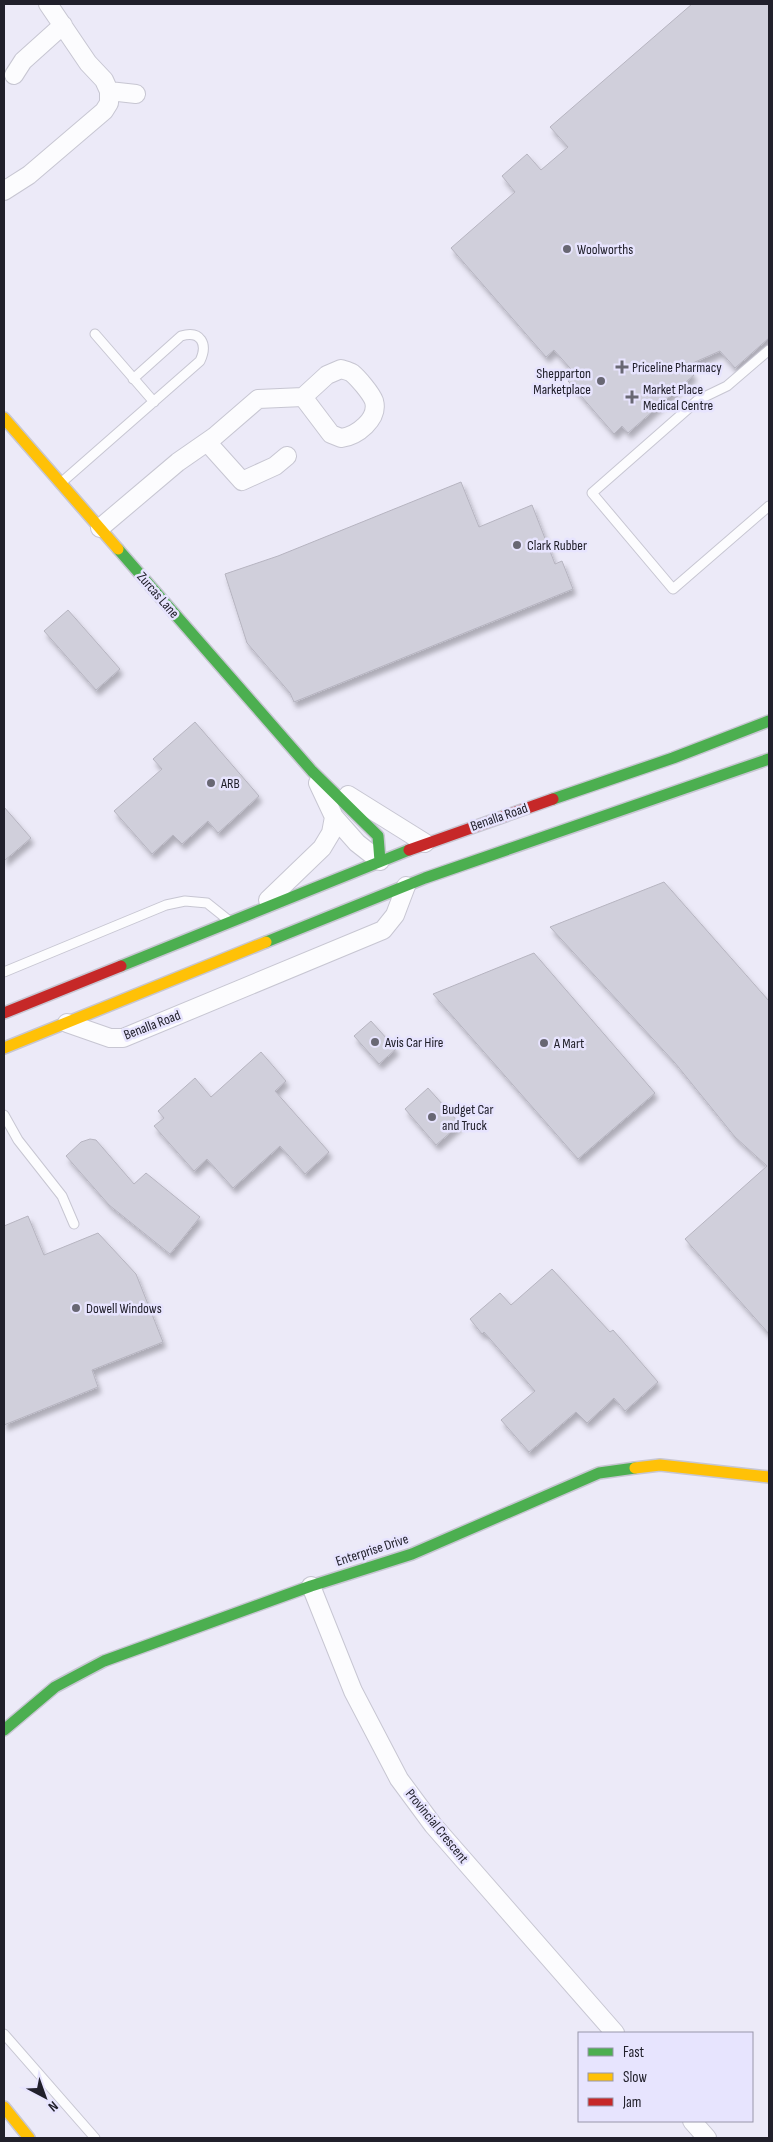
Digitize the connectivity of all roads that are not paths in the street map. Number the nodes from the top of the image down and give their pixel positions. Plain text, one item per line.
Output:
1 (48, 4) edge
2 (63, 25) junction
3 (14, 75) dead end
4 (109, 91) junction
5 (136, 94) dead end
6 (4, 191) edge
7 (95, 334) dead end
8 (769, 350) edge
9 (134, 379) junction
10 (303, 397) dead end
11 (154, 402) junction
12 (4, 418) edge
13 (207, 442) junction
14 (287, 456) dead end
15 (61, 483) junction
16 (769, 506) edge
17 (100, 528) junction
18 (769, 721) edge
19 (769, 759) edge
20 (312, 771) junction
21 (334, 817) junction
22 (425, 843) junction
23 (384, 879) junction
24 (406, 886) junction
25 (256, 911) junction
26 (231, 921) junction
27 (4, 972) edge
28 (4, 1013) edge
29 (67, 1023) junction
30 (4, 1048) edge
31 (4, 1115) edge
32 (74, 1224) dead end
33 (769, 1477) edge
34 (311, 1586) junction
35 (4, 1730) edge
36 (614, 2032) edge
37 (4, 2034) edge
38 (4, 2108) edge
39 (693, 2122) edge
40 (29, 2138) edge
41 (95, 2138) edge
42 (707, 2138) edge

1 - 2 street
2 - 3 street
2 - 4 street
4 - 5 street
4 - 6 street
7 - 9 lane
8 - 16 lane
9 - 11 lane
9 - 11 lane
10 - 13 street
11 - 15 lane
12 - 15 main road, Zurcas Lane
13 - 14 street
13 - 17 street
15 - 17 main road, Zurcas Lane
17 - 20 main road, Zurcas Lane
18 - 22 main road, Benalla Road
19 - 24 main road, Benalla Road
20 - 21 street, Zurcas Lane
20 - 22 street, Zurcas Lane
20 - 23 main road, Zurcas Lane
21 - 23 street, Zurcas Lane
21 - 25 street
22 - 23 main road, Benalla Road
23 - 24 main road, Benalla Road
23 - 25 main road, Benalla Road
23 - 29 main road, Benalla Road
24 - 29 street, Benalla Road
25 - 26 main road, Benalla Road
26 - 27 lane
26 - 28 main road, Benalla Road
29 - 30 main road, Benalla Road
31 - 32 lane
33 - 34 main road, Enterprise Drive
34 - 35 main road, Enterprise Drive
34 - 36 street, Provincial Crescent
37 - 41 lane
38 - 40 main road
39 - 42 street

